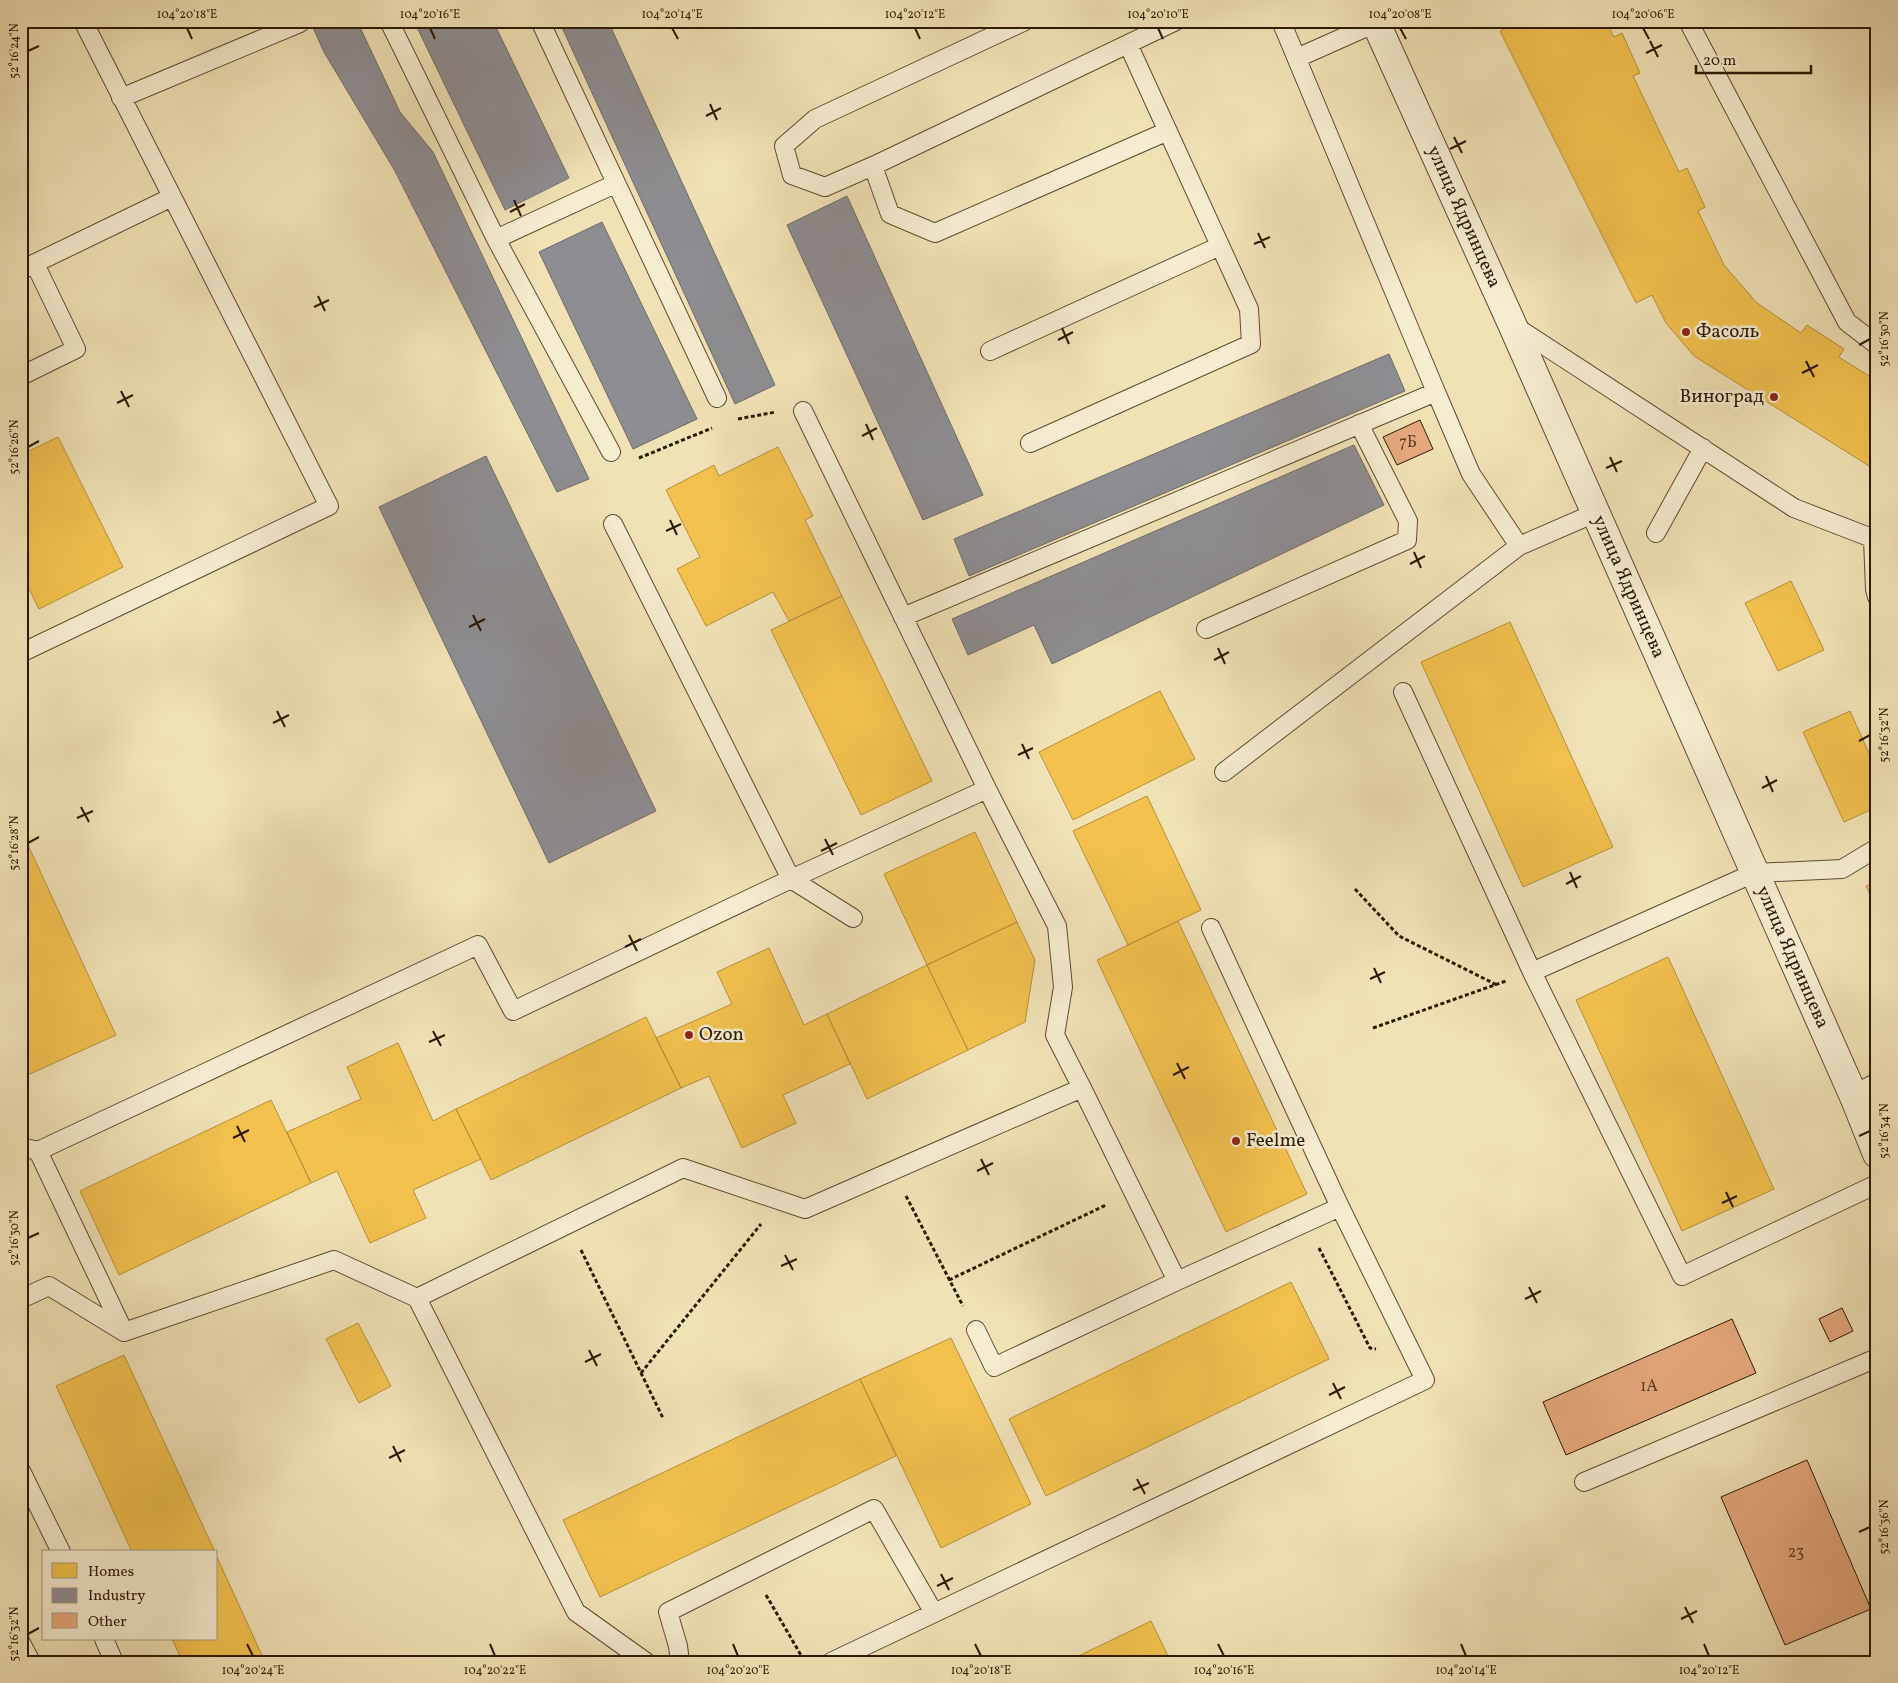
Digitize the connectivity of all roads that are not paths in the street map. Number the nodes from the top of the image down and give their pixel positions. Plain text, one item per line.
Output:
1 (83, 21) edge
2 (389, 21) edge
3 (540, 21) edge
4 (1025, 21) edge
5 (1176, 21) edge
6 (1281, 21) edge
7 (1688, 21) edge
8 (300, 22) edge
9 (1377, 22) edge
10 (1128, 44) junction
11 (1297, 58) junction
12 (122, 98) junction
13 (1168, 131) junction
14 (872, 166) junction
15 (615, 184) junction
16 (172, 197) junction
17 (496, 239) junction
18 (1220, 246) junction
19 (28, 267) edge
20 (1512, 324) junction
21 (1877, 345) edge
22 (990, 351) dead end
23 (21, 376) edge
24 (1436, 392) junction
25 (717, 398) road end
26 (804, 411) road end
27 (1359, 424) junction
28 (1030, 443) dead end
29 (1702, 448) junction
30 (611, 452) road end
31 (1595, 513) junction
32 (613, 524) dead end
33 (1656, 533) dead end
34 (1875, 540) edge
35 (1519, 546) junction
36 (1877, 597) edge
37 (903, 617) junction
38 (1206, 629) dead end
39 (21, 653) edge
40 (1404, 692) dead end
41 (1224, 772) dead end
42 (987, 789) junction
43 (1877, 848) edge
44 (1754, 873) junction
45 (792, 879) junction
46 (853, 918) dead end
47 (1210, 928) dead end
48 (1532, 972) junction
49 (1082, 1088) junction
50 (1866, 1094) edge
51 (30, 1149) edge
52 (1877, 1154) edge
53 (1877, 1184) edge
54 (1340, 1207) junction
55 (1177, 1281) junction
56 (417, 1298) junction
57 (21, 1299) edge
58 (976, 1330) dead end
59 (124, 1332) junction
60 (1877, 1358) edge
61 (21, 1471) edge
62 (1584, 1482) dead end
63 (60, 1550) edge
64 (934, 1613) junction
65 (104, 1640) edge
66 (21, 1643) edge
67 (31, 1662) edge
68 (114, 1662) edge
69 (646, 1662) edge
70 (680, 1662) edge
71 (831, 1662) edge

1 - 12 lane
2 - 17 lane
3 - 15 lane
4 - 14 lane
5 - 10 lane
6 - 11 lane
7 - 21 lane
8 - 12 lane
9 - 11 lane
9 - 20 street, улица Ядринцева
10 - 13 lane
10 - 14 lane
11 - 24 lane
12 - 16 lane
13 - 14 lane
13 - 18 lane
15 - 17 lane
15 - 25 lane
16 - 19 lane
16 - 39 lane
17 - 30 lane
18 - 22 lane
18 - 28 lane
19 - 23 lane
20 - 29 lane
20 - 31 street, улица Ядринцева
24 - 27 lane
24 - 35 lane
26 - 37 lane
27 - 37 lane
27 - 38 lane
29 - 33 lane
29 - 34 lane
31 - 35 lane
31 - 44 street, улица Ядринцева
32 - 45 lane
34 - 36 lane
35 - 41 lane
37 - 42 lane
40 - 48 lane
42 - 45 lane
42 - 49 lane
43 - 44 lane
44 - 48 lane
44 - 50 street, улица Ядринцева
45 - 46 lane
45 - 51 lane
47 - 54 lane
48 - 53 lane
49 - 55 lane
49 - 56 lane
50 - 52 street, улица Ядринцева
51 - 59 lane
54 - 55 lane
54 - 64 lane
55 - 58 lane
56 - 59 lane
56 - 69 lane
57 - 59 lane
60 - 62 lane
61 - 63 lane
64 - 70 lane
64 - 71 lane
65 - 68 lane
66 - 67 lane

